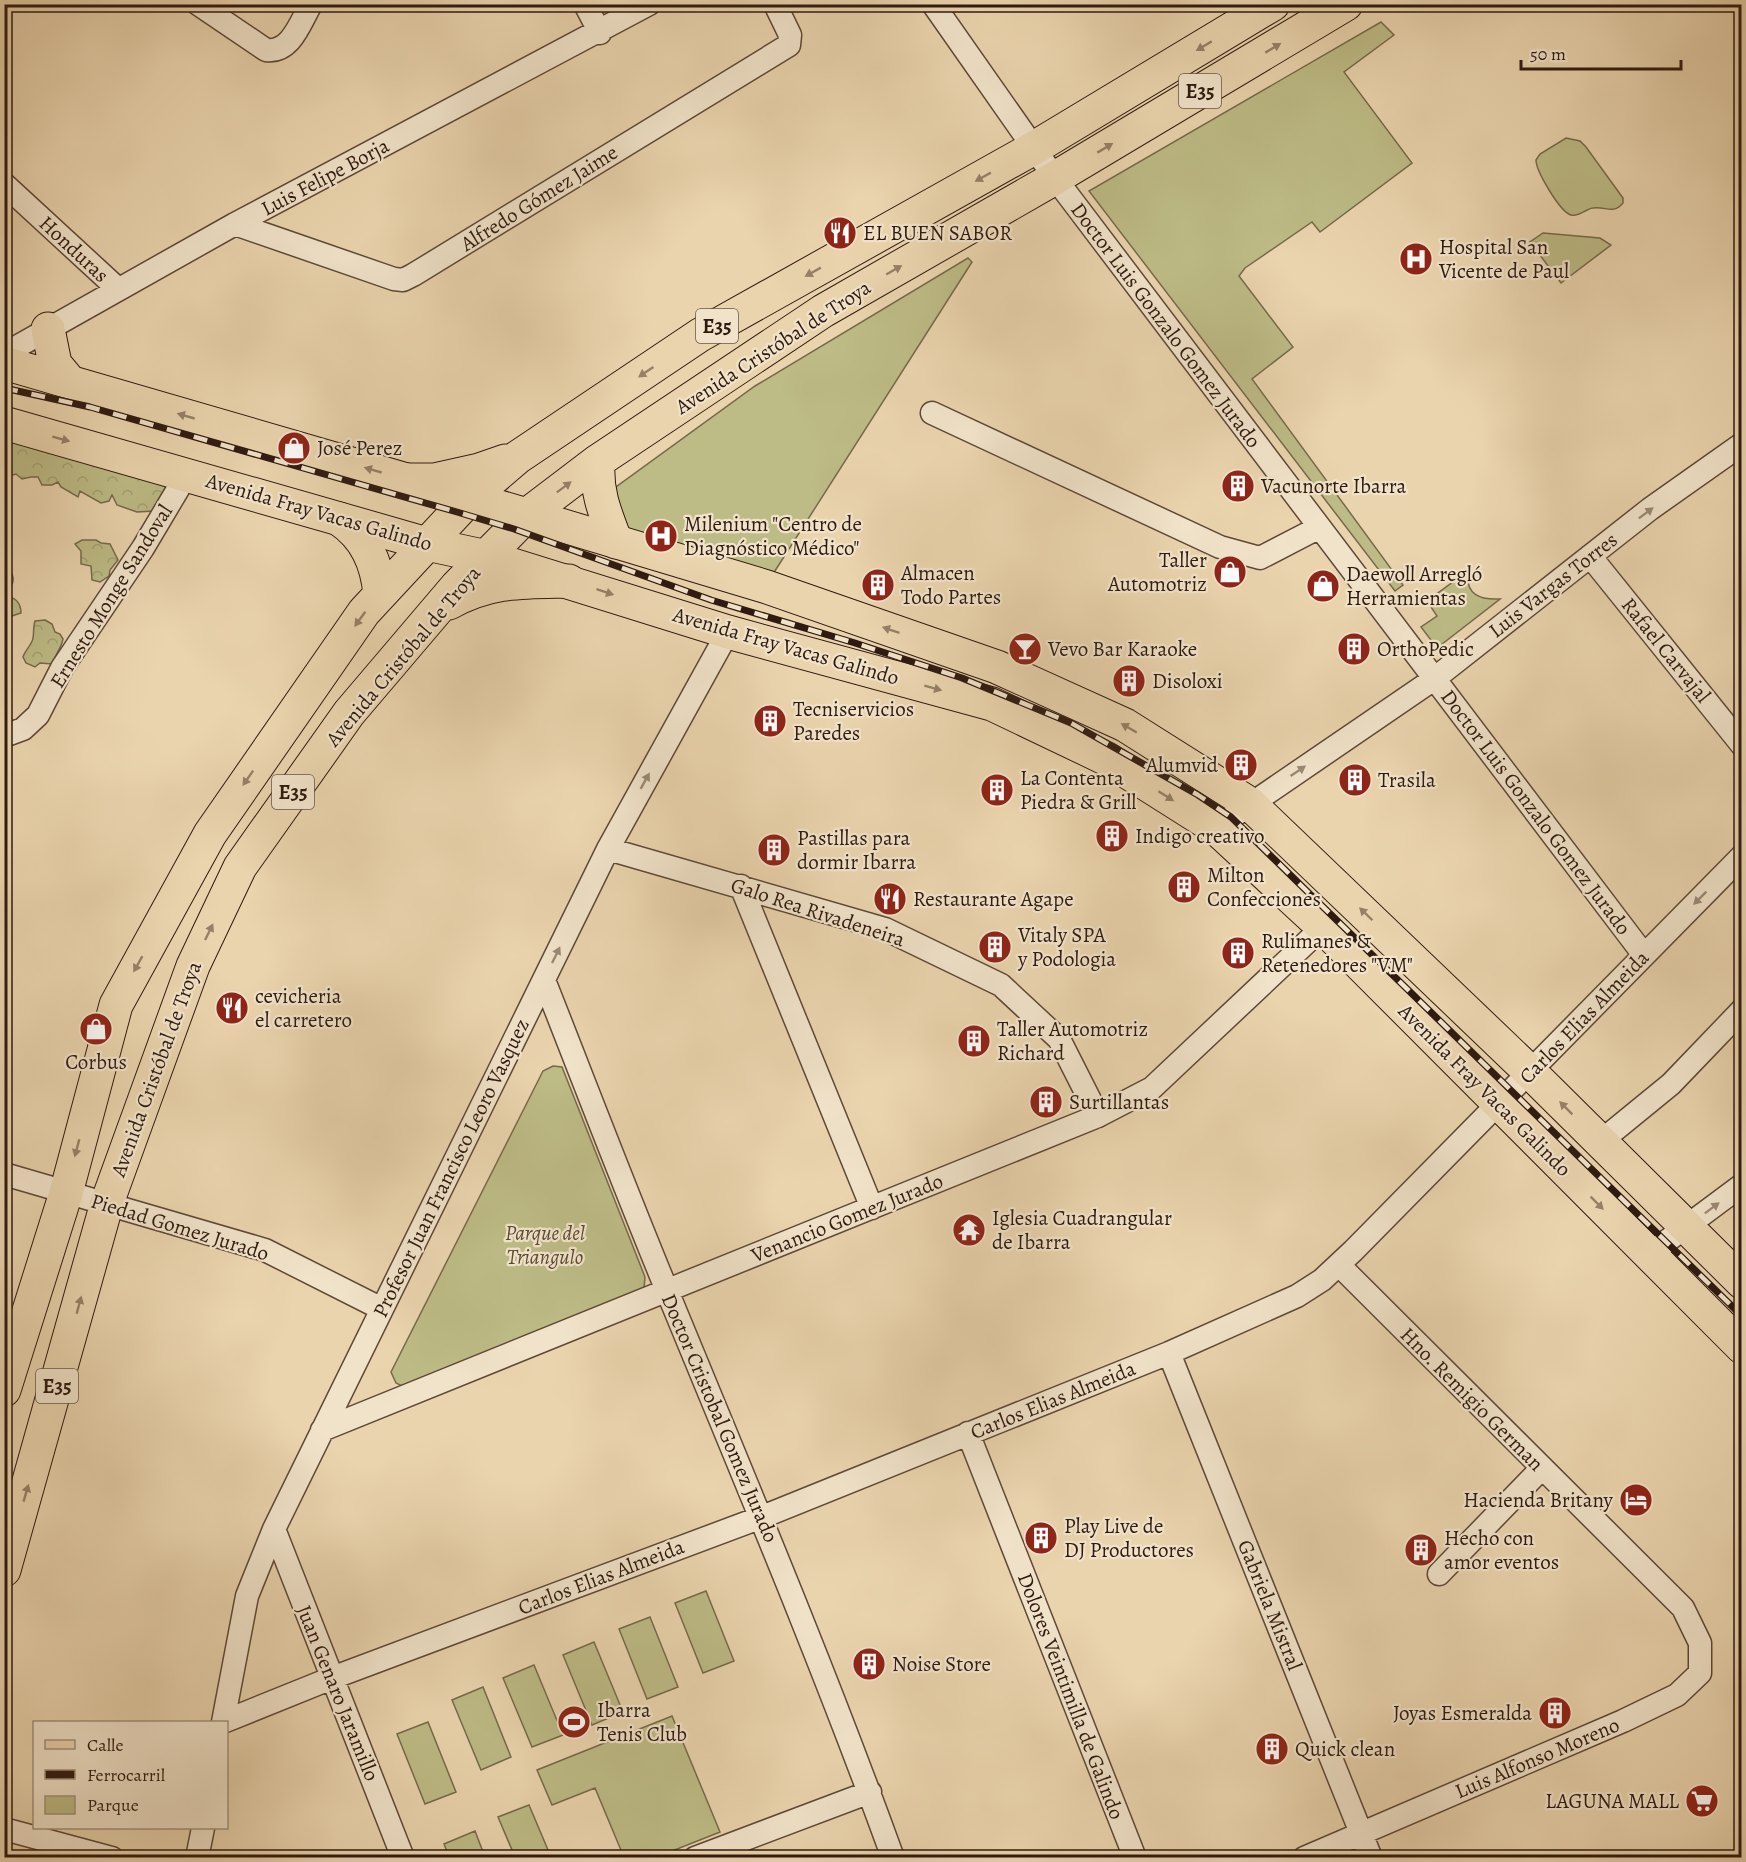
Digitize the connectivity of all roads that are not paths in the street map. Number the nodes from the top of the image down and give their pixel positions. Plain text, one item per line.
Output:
1 (198, 4) edge
2 (311, 4) edge
3 (585, 4) edge
4 (775, 4) edge
5 (933, 4) edge
6 (1272, 4) edge
7 (1346, 4) edge
8 (645, 6) edge
9 (600, 33) junction
10 (1034, 148) junction
11 (1055, 178) junction
12 (4, 184) edge
13 (235, 224) junction
14 (118, 289) junction
15 (48, 329) junction
16 (4, 354) edge
17 (4, 363) edge
18 (70, 382) junction
19 (932, 413) dead end
20 (4, 423) edge
21 (1742, 444) edge
22 (518, 457) junction
23 (598, 461) junction
24 (187, 474) junction
25 (405, 480) junction
26 (469, 499) junction
27 (527, 515) junction
28 (339, 519) junction
29 (1318, 528) junction
30 (616, 542) junction
31 (427, 544) junction
32 (1590, 556) junction
33 (487, 557) junction
34 (569, 581) junction
35 (381, 594) junction
36 (436, 610) junction
37 (728, 632) junction
38 (1434, 678) junction
39 (4, 736) edge
40 (1742, 745) edge
41 (1250, 804) junction
42 (1216, 828) junction
43 (608, 849) junction
44 (1742, 856) edge
45 (741, 886) junction
46 (1323, 927) junction
47 (1644, 955) junction
48 (544, 980) junction
49 (1742, 1010) edge
50 (1530, 1072) junction
51 (1498, 1103) junction
52 (1098, 1116) junction
53 (1600, 1142) junction
54 (4, 1174) edge
55 (1742, 1185) edge
56 (66, 1193) junction
57 (107, 1203) junction
58 (872, 1208) junction
59 (1686, 1227) junction
60 (1648, 1255) junction
61 (1339, 1265) junction
62 (1742, 1282) edge
63 (667, 1291) junction
64 (382, 1309) junction
65 (1742, 1347) edge
66 (1169, 1353) junction
67 (4, 1390) edge
68 (322, 1430) junction
69 (968, 1433) junction
70 (1541, 1469) junction
71 (762, 1517) junction
72 (274, 1529) junction
73 (4, 1570) edge
74 (1439, 1574) dead end
75 (1683, 1608) joint
76 (332, 1678) junction
77 (223, 1721) edge
78 (225, 1721) edge
79 (870, 1792) junction
80 (203, 1829) edge
81 (15, 1832) edge
82 (1362, 1834) junction
83 (32, 1857) edge
84 (112, 1857) edge
85 (197, 1857) edge
86 (403, 1857) edge
87 (695, 1857) edge
88 (893, 1857) edge
89 (1135, 1857) edge
90 (1304, 1857) edge
91 (1371, 1857) edge

1 - 2 street
3 - 9 street
4 - 13 street, Alfredo Gómez Jaime
5 - 10 street, Doctor Luis Gonzalo Gomez Jurado
6 -> 10 main road, Avenida Cristóbal de Troya / E35
11 -> 7 main road, Avenida Cristóbal de Troya / E35
8 - 9 street, Luis Felipe Borja
9 - 13 street, Luis Felipe Borja
10 - 11 street, Doctor Luis Gonzalo Gomez Jurado
10 -> 22 main road, Avenida Cristóbal de Troya / E35
23 -> 11 main road, Avenida Cristóbal de Troya / E35
11 - 29 street, Doctor Luis Gonzalo Gomez Jurado
12 - 14 street, Honduras
13 - 14 street, Luis Felipe Borja
14 - 15 street, Luis Felipe Borja
15 - 16 street, Luis Felipe Borja
15 - 18 main road
17 - 18 main road, Avenida Fray Vacas Galindo
25 -> 18 main road, Avenida Fray Vacas Galindo
19 - 29 street
20 -> 24 main road, Avenida Fray Vacas Galindo
32 -> 21 street, Luis Vargas Torres
22 - 25 main road
22 - 26 main road, Avenida Cristóbal de Troya / E35
27 -> 23 main road, Avenida Cristóbal de Troya / E35
23 - 30 main road
24 - 28 main road, Avenida Fray Vacas Galindo
24 - 39 street, Ernesto Monge Sandoval
25 - 26 main road, Avenida Fray Vacas Galindo
26 - 27 main road, Avenida Fray Vacas Galindo
26 - 31 main road, Avenida Cristóbal de Troya / E35
27 - 30 main road, Avenida Fray Vacas Galindo
27 - 33 main road, Avenida Cristóbal de Troya / E35
28 - 31 main road, Avenida Fray Vacas Galindo
28 - 35 main road
29 - 38 street, Doctor Luis Gonzalo Gomez Jurado
41 -> 30 main road, Avenida Fray Vacas Galindo
31 - 33 main road, Avenida Fray Vacas Galindo
31 - 35 main road, Avenida Cristóbal de Troya / E35
32 - 38 street, Luis Vargas Torres
32 - 40 street, Rafael Carvajal
33 - 34 main road, Avenida Fray Vacas Galindo
33 - 36 main road, Avenida Cristóbal de Troya / E35
34 - 36 main road
34 -> 37 main road, Avenida Fray Vacas Galindo
35 -> 56 main road, Avenida Cristóbal de Troya / E35
57 -> 36 main road, Avenida Cristóbal de Troya / E35
37 -> 42 main road, Avenida Fray Vacas Galindo
43 -> 37 street, Profesor Juan Francisco Leoro Vasquez
41 -> 38 street, Luis Vargas Torres
38 - 47 street, Doctor Luis Gonzalo Gomez Jurado
41 - 42 street, Luis Vargas Torres
50 -> 41 main road, Avenida Fray Vacas Galindo
42 - 46 main road, Avenida Fray Vacas Galindo
43 - 45 street, Galo Rea Rivadeneira
48 -> 43 street, Profesor Juan Francisco Leoro Vasquez
44 -> 47 street, Carlos Elias Almeida
45 - 52 street, Galo Rea Rivadeneira
45 - 58 street
46 - 51 main road, Avenida Fray Vacas Galindo
46 - 52 street, Venancio Gomez Jurado
47 - 50 street, Carlos Elias Almeida
48 - 63 street, Doctor Cristobal Gomez Jurado
48 - 64 street, Profesor Juan Francisco Leoro Vasquez
49 - 53 street
50 - 51 street, Carlos Elias Almeida
53 -> 50 main road, Avenida Fray Vacas Galindo
51 -> 60 main road, Avenida Fray Vacas Galindo
51 - 61 street, Carlos Elias Almeida
52 - 58 street, Venancio Gomez Jurado
53 - 59 main road, Avenida Fray Vacas Galindo
54 - 56 street, Piedad Gomez Jurado
59 -> 55 street
56 - 57 street, Piedad Gomez Jurado
56 - 67 main road, Avenida Cristóbal de Troya / E35
57 - 64 street, Piedad Gomez Jurado
73 -> 57 main road, Avenida Cristóbal de Troya / E35
58 - 63 street, Venancio Gomez Jurado
59 - 60 street
59 - 62 main road, Avenida Fray Vacas Galindo
60 - 65 main road, Avenida Fray Vacas Galindo
61 - 66 street, Carlos Elias Almeida
61 - 70 street, Hno. Remigio German
63 - 68 street, Venancio Gomez Jurado
63 - 71 street, Doctor Cristobal Gomez Jurado
64 - 68 street, Profesor Juan Francisco Leoro Vasquez
66 - 69 street, Carlos Elias Almeida
66 - 82 street, Gabriela Mistral
68 - 72 street, Profesor Juan Francisco Leoro Vasquez
69 - 71 street, Carlos Elias Almeida
69 - 89 street, Dolores Veintimilla de Galindo
70 - 74 street
70 - 75 street, Hno. Remigio German
71 - 76 street, Carlos Elias Almeida
71 - 79 street, Doctor Cristobal Gomez Jurado
72 - 76 street, Juan Genaro Jaramillo
72 - 77 street, Profesor Juan Francisco Leoro Vasquez
75 - 82 street, Luis Alfonso Moreno
76 - 78 street, Carlos Elias Almeida
76 - 86 street, Juan Genaro Jaramillo
79 - 87 street
79 - 88 street, Doctor Cristobal Gomez Jurado
80 - 85 street
81 - 83 street
81 - 84 street
82 - 90 street, Luis Alfonso Moreno
82 - 91 street, Gabriela Mistral

